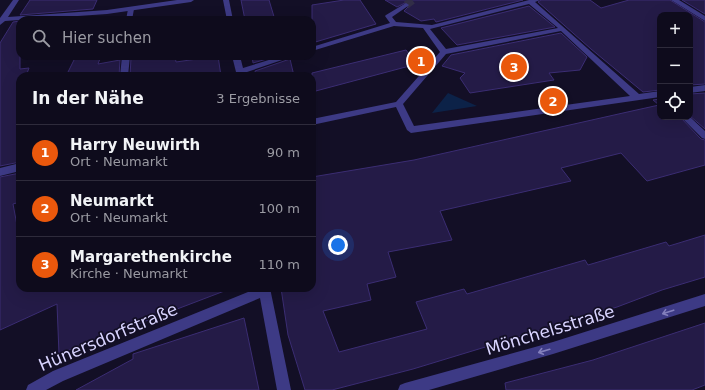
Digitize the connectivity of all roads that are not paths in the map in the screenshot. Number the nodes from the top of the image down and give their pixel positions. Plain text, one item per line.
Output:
1 (16, 0) edge
2 (191, 0) edge
3 (226, 0) edge
4 (674, 0) edge
5 (534, 1) edge
6 (406, 5) tunnel mouth
7 (131, 8) junction
8 (60, 16) edge
9 (130, 16) edge
10 (229, 16) edge
11 (16, 20) edge
12 (705, 20) edge
13 (2, 21) edge
14 (394, 24) junction
15 (426, 28) junction
16 (563, 29) junction
17 (316, 48) edge
18 (444, 52) junction
19 (126, 60) edge
20 (237, 60) edge
21 (279, 60) edge
22 (124, 72) edge
23 (240, 72) edge
24 (246, 72) edge
25 (705, 88) edge
26 (693, 90) edge
27 (657, 95) edge
28 (638, 98) junction
29 (400, 104) junction
30 (688, 120) edge
31 (316, 121) edge
32 (705, 136) edge
33 (16, 168) edge
34 (0, 172) edge
35 (259, 292) edge
36 (264, 292) edge
37 (705, 300) edge
38 (33, 390) edge
39 (284, 390) edge
40 (405, 390) edge

1 - 13 street
2 - 7 street
3 - 10 street
4 - 12 street
5 - 15 street
5 - 16 street
6 - 14 street
7 - 8 street
7 - 9 street
11 - 13 street
14 - 15 street
14 - 17 street
15 - 18 street
16 - 18 street
16 - 28 street
18 - 29 street
19 - 22 street
20 - 23 street
21 - 24 street
25 - 26 street
27 - 28 street
28 - 29 street
29 - 31 street
30 - 32 street
33 - 34 street
35 - 38 street, Hünersdorfstraße
36 - 39 street
37 -> 40 street, Mönchelsstraße

